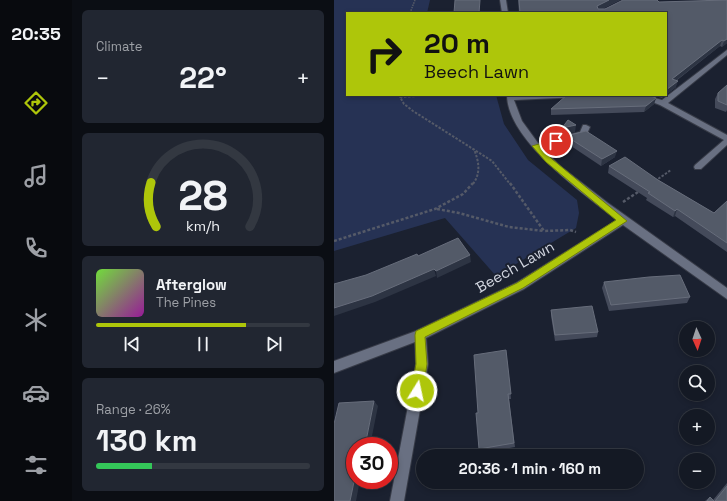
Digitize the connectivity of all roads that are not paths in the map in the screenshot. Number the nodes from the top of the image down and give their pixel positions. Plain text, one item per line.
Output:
1 (503, 0) edge
2 (505, 12) edge
3 (727, 52) edge
4 (510, 96) edge
5 (640, 96) edge
6 (663, 103) junction
7 (586, 127) dead end
8 (727, 140) edge
9 (536, 146) junction
10 (698, 167) dead end
11 (622, 221) junction
12 (727, 294) edge
13 (420, 335) junction
14 (334, 367) edge
15 (397, 501) edge

1 - 2 street
3 - 6 street
4 - 9 street
5 - 6 street
6 - 8 street
7 - 9 street
8 - 10 street
9 - 11 street
11 - 12 street
11 - 13 street, Beech Lawn
13 - 14 street, Beech Lawn
13 - 15 street

